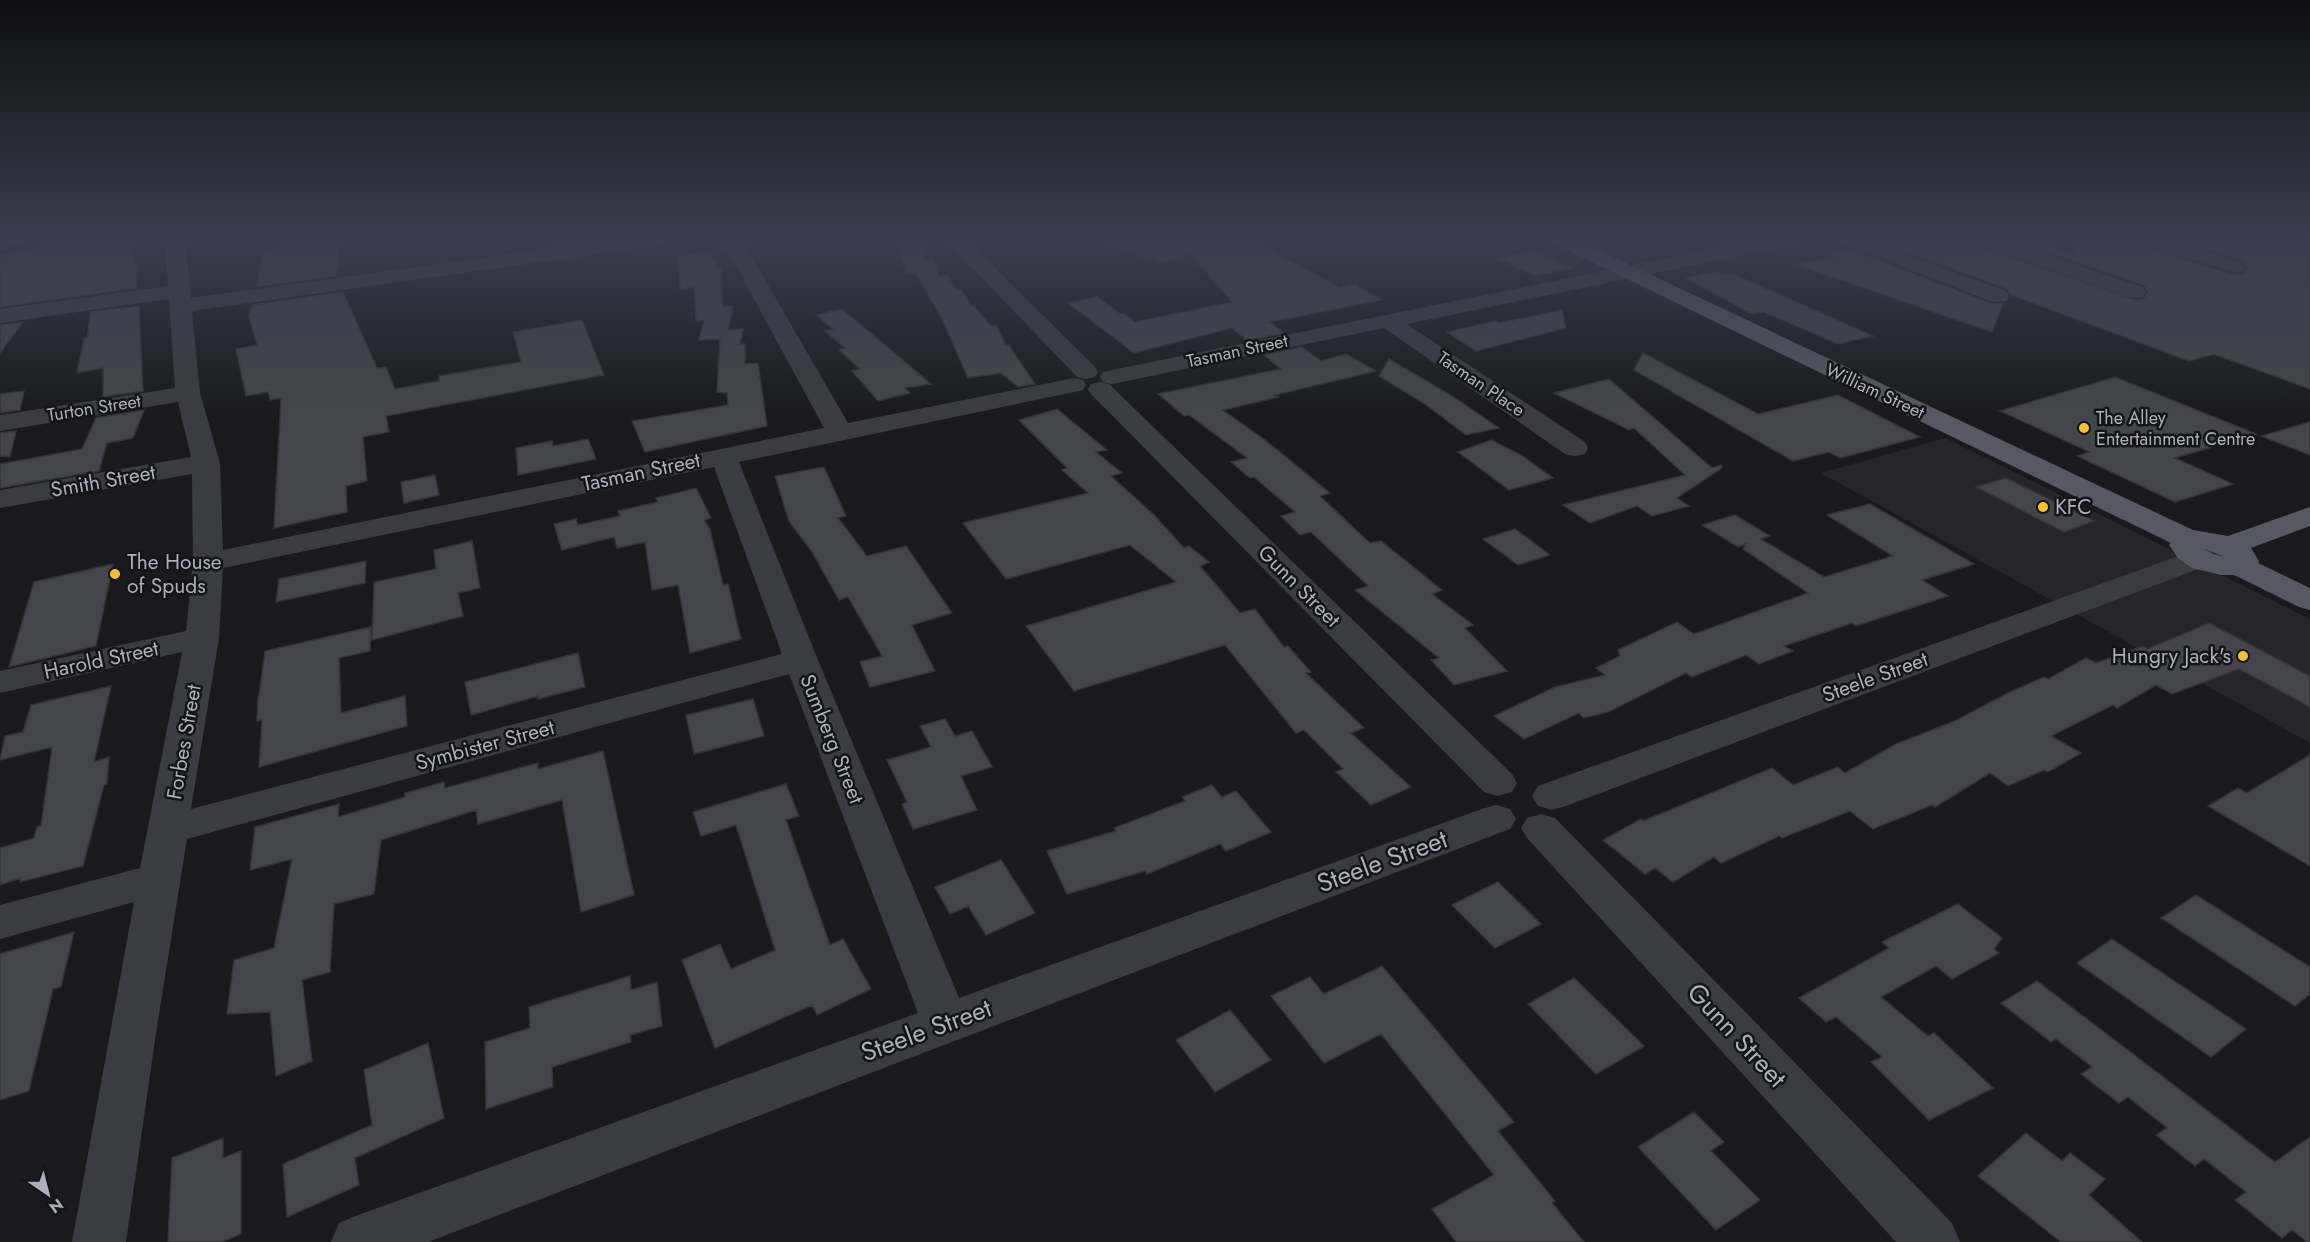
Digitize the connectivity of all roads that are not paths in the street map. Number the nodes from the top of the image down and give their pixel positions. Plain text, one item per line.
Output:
1 (181, 298) joint
2 (764, 298) edge
3 (1012, 298) edge
4 (1493, 298) edge
5 (1685, 298) edge
6 (0, 316) edge
7 (1387, 320) junction
8 (1093, 381) junction
9 (188, 393) junction
10 (0, 423) edge
11 (839, 431) junction
12 (1575, 448) dead end
13 (723, 455) junction
14 (206, 463) junction
15 (0, 499) edge
16 (2310, 516) edge
17 (2213, 552) junction
18 (208, 562) junction
19 (2310, 600) edge
20 (202, 638) junction
21 (801, 660) junction
22 (0, 682) edge
23 (1497, 801) junction
24 (1546, 812) junction
25 (168, 830) junction
26 (160, 879) junction
27 (0, 922) edge
28 (945, 1022) junction
29 (99, 1242) edge
30 (358, 1242) edge
31 (1933, 1242) edge

1 - 6 street
1 - 9 street, Forbes Street
2 - 11 street
3 - 8 street, Gunn Street
4 - 7 street, Tasman Street
5 - 17 main road, William Street
7 - 8 street, Tasman Street
7 - 12 street, Tasman Place
8 - 11 street, Tasman Street
8 - 23 street, Gunn Street
9 - 10 street, Turton Street
9 - 14 street, Forbes Street
11 - 13 street, Tasman Street
13 - 18 street, Tasman Street
13 - 21 street, Sumberg Street
14 - 15 street, Smith Street
14 - 18 street, Forbes Street
16 - 17 main road, Steele Street
17 - 19 main road, William Street
17 - 24 street, Steele Street
18 - 20 street, Forbes Street
20 - 22 street, Harold Street
20 - 25 street, Forbes Street
21 - 25 street, Symbister Street
21 - 28 street, Sumberg Street
23 - 24 street
23 - 28 street, Steele Street
24 - 31 street, Gunn Street
25 - 26 street, Forbes Street
26 - 27 street
26 - 29 street, Forbes Street
28 - 30 street, Steele Street

